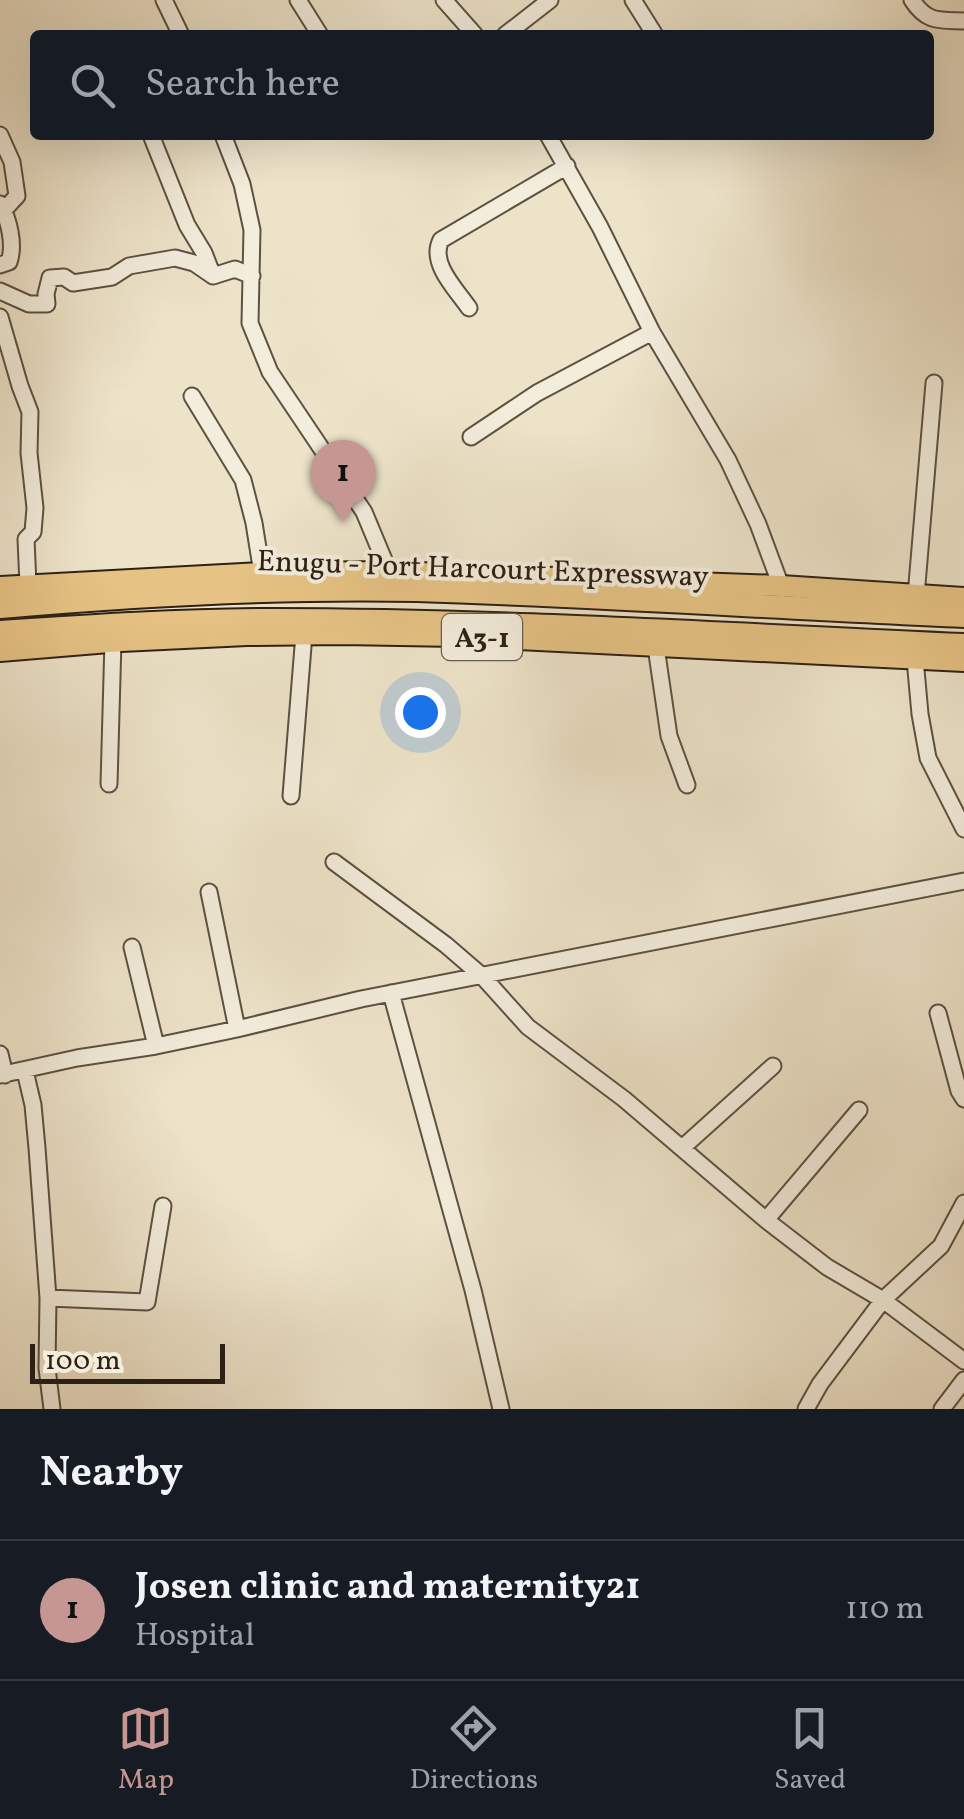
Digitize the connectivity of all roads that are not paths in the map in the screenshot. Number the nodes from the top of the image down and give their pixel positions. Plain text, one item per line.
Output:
1 (164, 0) edge
2 (298, 0) edge
3 (444, 0) edge
4 (550, 0) edge
5 (633, 0) edge
6 (912, 0) edge
7 (964, 20) edge
8 (179, 30) edge
9 (317, 30) edge
10 (471, 30) edge
11 (512, 30) edge
12 (653, 30) edge
13 (0, 136) edge
14 (152, 140) edge
15 (225, 140) edge
16 (551, 140) edge
17 (566, 166) junction
18 (2, 207) edge
19 (0, 266) edge
20 (213, 276) junction
21 (252, 276) junction
22 (0, 291) edge
23 (469, 308) dead end
24 (0, 318) edge
25 (652, 332) junction
26 (934, 383) dead end
27 (192, 396) dead end
28 (472, 438) dead end
29 (262, 572) junction
30 (389, 572) junction
31 (28, 585) junction
32 (536, 586) junction
33 (782, 586) junction
34 (0, 587) edge
35 (916, 596) junction
36 (964, 598) edge
37 (0, 607) edge
38 (964, 616) edge
39 (0, 632) edge
40 (304, 634) junction
41 (113, 642) junction
42 (964, 645) edge
43 (656, 647) junction
44 (0, 652) edge
45 (915, 658) junction
46 (964, 661) edge
47 (109, 784) dead end
48 (687, 784) dead end
49 (291, 796) dead end
50 (964, 829) edge
51 (334, 862) dead end
52 (964, 881) edge
53 (209, 892) dead end
54 (132, 947) dead end
55 (482, 976) junction
56 (391, 993) junction
57 (938, 1014) dead end
58 (238, 1029) junction
59 (156, 1046) junction
60 (0, 1054) edge
61 (773, 1066) dead end
62 (25, 1071) junction
63 (959, 1071) edge
64 (2, 1075) edge
65 (964, 1099) edge
66 (858, 1110) dead end
67 (682, 1148) junction
68 (964, 1203) edge
69 (163, 1206) dead end
70 (766, 1220) junction
71 (48, 1298) junction
72 (882, 1300) junction
73 (964, 1361) edge
74 (964, 1380) edge
75 (52, 1409) edge
76 (501, 1409) edge
77 (806, 1409) edge
78 (942, 1409) edge

1 - 8 street
2 - 9 street
3 - 10 street
4 - 11 street
5 - 12 street
6 - 7 street
13 - 18 street
14 - 20 street
15 - 21 street
16 - 17 street
17 - 23 street
17 - 25 street
18 - 19 street
20 - 21 street
20 - 22 street
21 - 30 street
24 - 31 street
25 - 28 street
25 - 33 street
26 - 35 street
27 - 29 street
29 - 30 main road, Enugu - Port Harcourt Expressway / A3-1
29 - 31 main road, Enugu - Port Harcourt Expressway / A3-1
30 - 32 main road, Enugu - Port Harcourt Expressway / A3-1
31 - 34 main road, Enugu - Port Harcourt Expressway / A3-1
32 - 33 main road, Enugu - Port Harcourt Expressway / A3-1
32 - 37 highway, Enugu - Port Harcourt Expressway / A3-1
32 - 38 highway, Enugu - Port Harcourt Expressway / A3-1
33 - 35 main road, Enugu - Port Harcourt Expressway / A3-1
35 - 36 main road, Enugu - Port Harcourt Expressway / A3-1
39 - 42 highway, Enugu - Port Harcourt Expressway / A3-1
40 - 41 main road, A3-1
40 - 43 main road, A3-1
40 - 49 street
41 - 44 main road, A3-1
41 - 47 street
43 - 45 main road, A3-1
43 - 48 street
45 - 46 main road, A3-1
45 - 50 street
51 - 55 street
52 - 55 street
53 - 58 street
54 - 59 street
55 - 56 street
55 - 67 street
56 - 58 street
56 - 76 street
57 - 63 street
58 - 59 street
59 - 62 street
60 - 64 street
61 - 67 street
62 - 64 street
62 - 71 street
63 - 65 street
66 - 70 street
67 - 70 street
68 - 72 street
69 - 71 street
70 - 72 street
71 - 75 street
72 - 73 street
72 - 77 street
74 - 78 street

